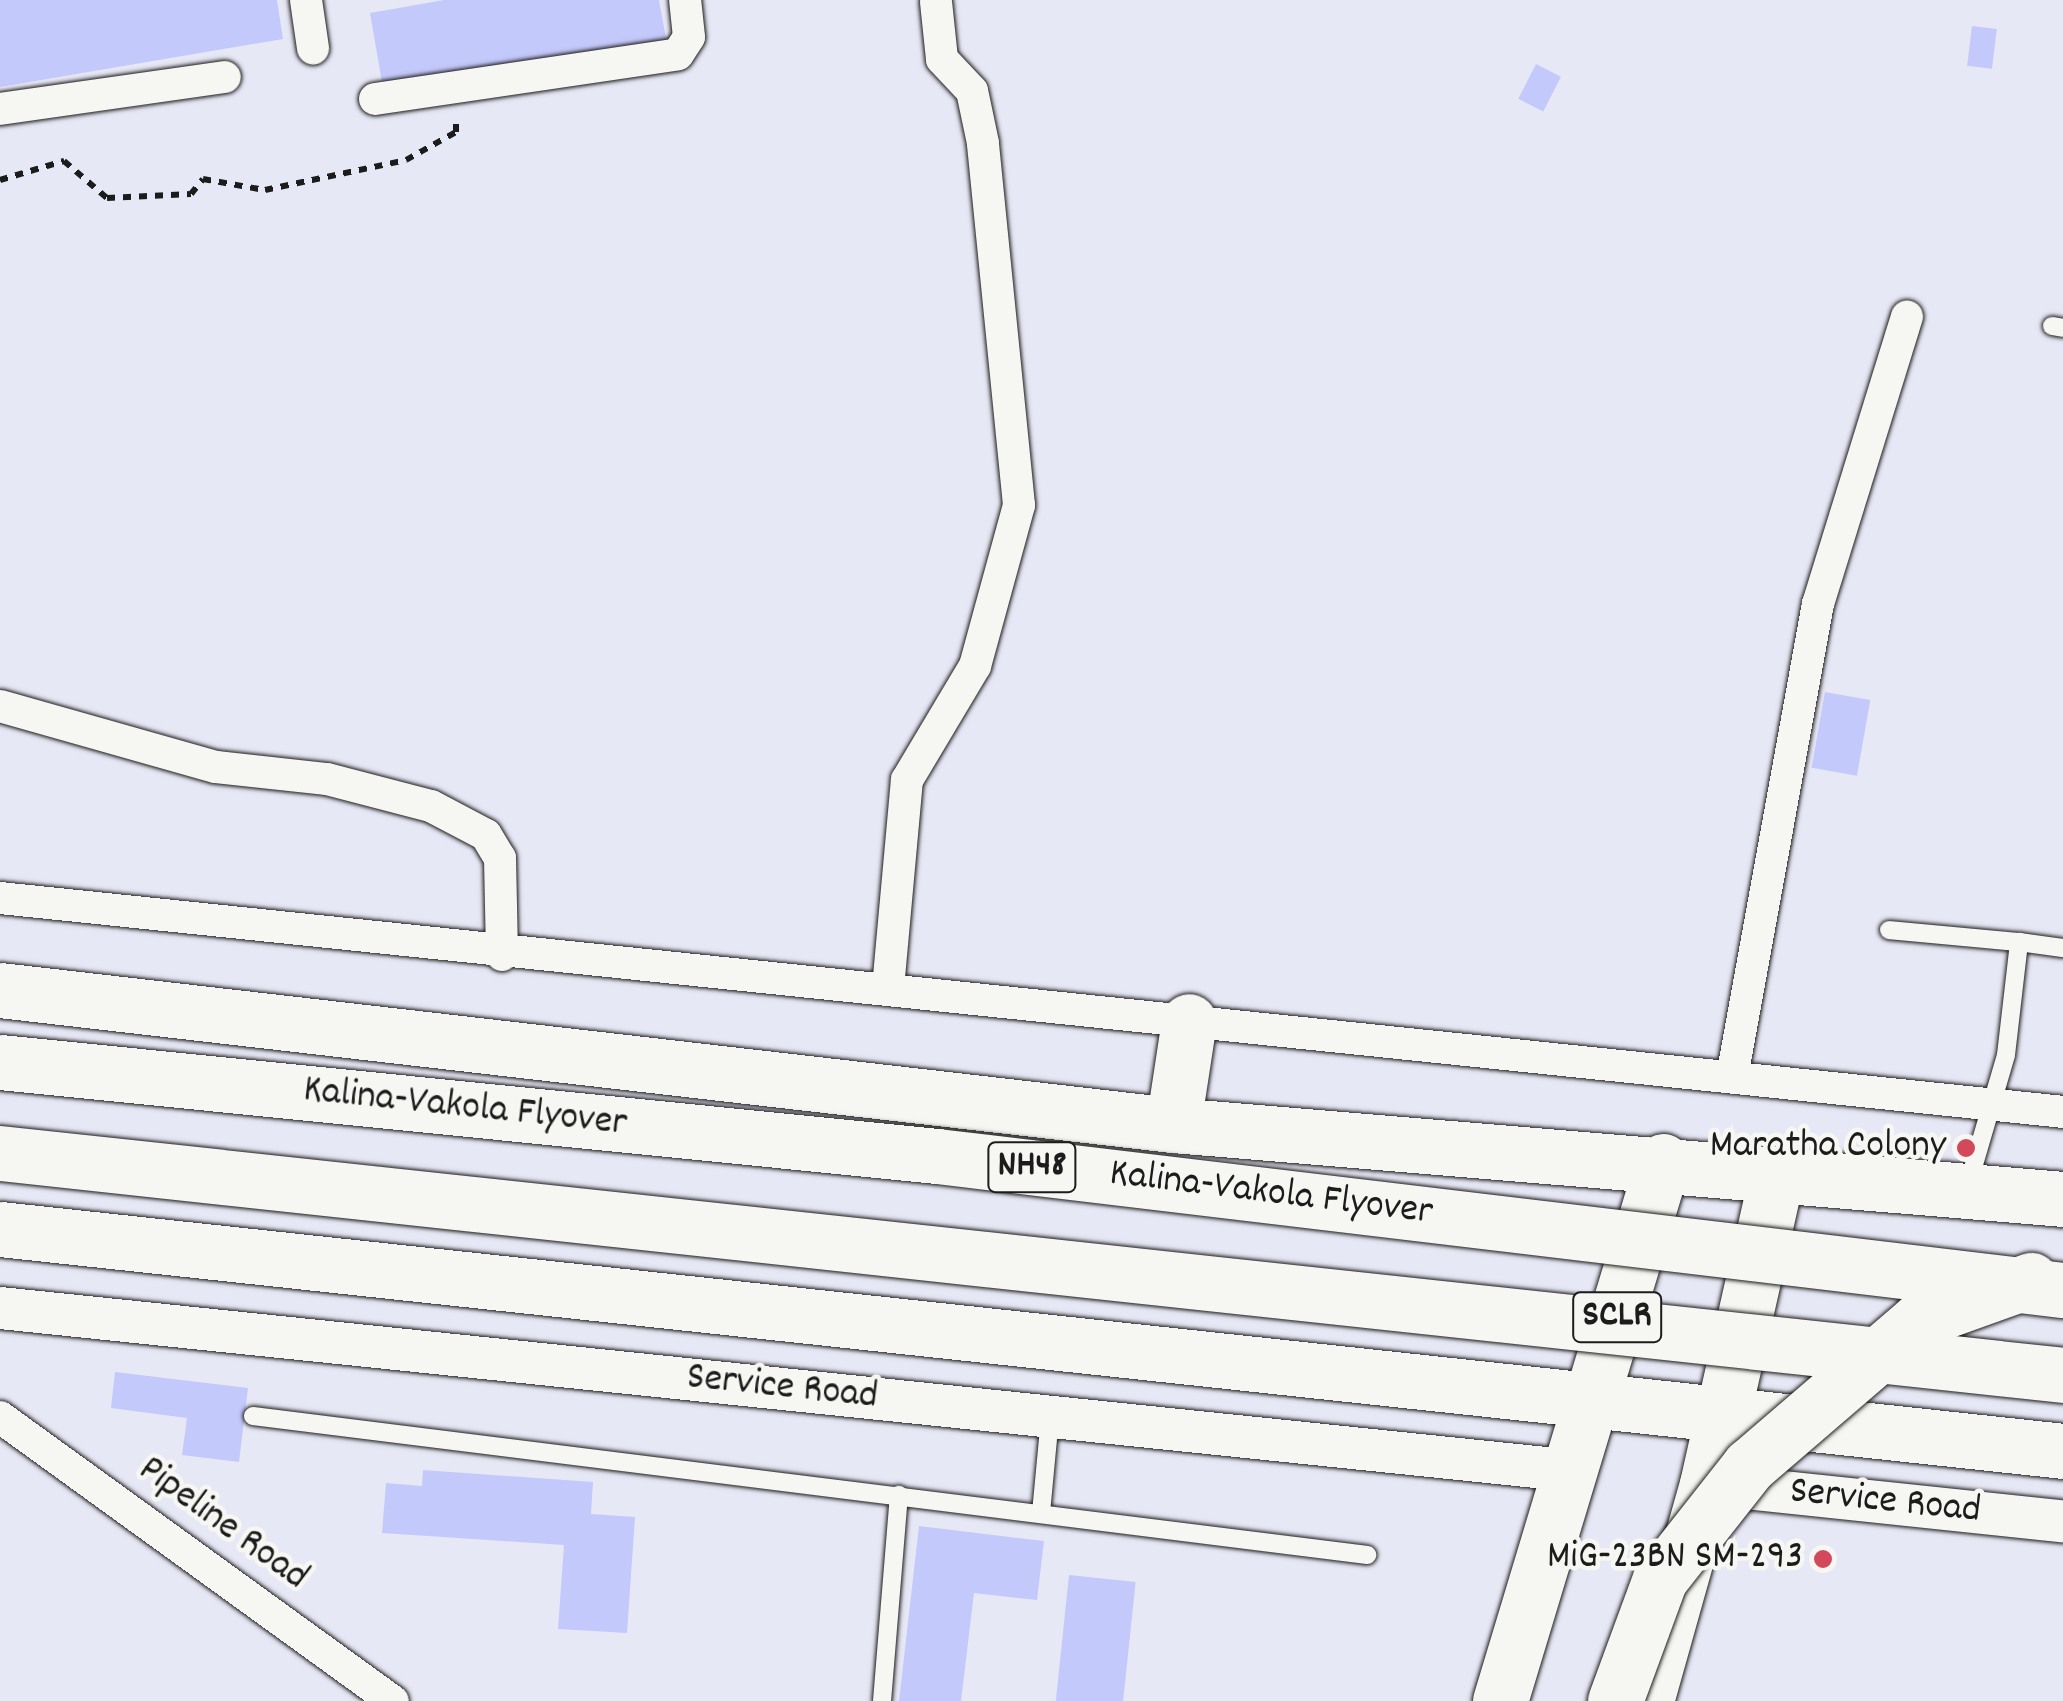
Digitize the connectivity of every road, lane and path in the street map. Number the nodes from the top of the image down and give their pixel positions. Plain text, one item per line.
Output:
1 (685, 0) edge
2 (316, 2) edge
3 (936, 2) edge
4 (312, 48) dead end
5 (224, 77) dead end
6 (375, 99) dead end
7 (0, 108) edge
8 (456, 112) dead end
9 (0, 180) edge
10 (1908, 316) dead end
11 (0, 706) edge
12 (0, 898) edge
13 (1889, 930) dead end
14 (2019, 942) junction
15 (2063, 948) edge
16 (502, 954) junction
17 (888, 988) junction
18 (0, 990) edge
19 (1189, 1021) junction
20 (0, 1062) edge
21 (1732, 1077) junction
22 (1991, 1105) junction
23 (2063, 1112) edge
24 (1173, 1125) junction
25 (0, 1153) edge
26 (1663, 1162) junction
27 (1777, 1174) junction
28 (1968, 1186) junction
29 (2063, 1198) edge
30 (0, 1229) edge
31 (2063, 1268) edge
32 (2063, 1290) edge
33 (0, 1308) edge
34 (2063, 1375) edge
35 (1591, 1404) junction
36 (253, 1416) dead end
37 (1050, 1416) junction
38 (1724, 1416) junction
39 (0, 1417) edge
40 (2063, 1451) edge
41 (1564, 1470) junction
42 (1708, 1484) junction
43 (899, 1496) junction
44 (1041, 1513) junction
45 (2063, 1521) edge
46 (1367, 1555) dead end
47 (393, 1701) edge
48 (882, 1701) edge
49 (1500, 1701) edge
50 (1615, 1701) edge
51 (1646, 1701) edge

1 - 6 street
2 - 4 street
3 - 17 street
5 - 7 street
8 - 9 path
10 - 21 street
11 - 16 street
12 - 16 street
13 - 14 lane
14 - 15 lane
14 - 22 lane
16 - 17 street
17 - 19 street
18 - 24 highway
19 - 21 street
19 - 24 highway
20 - 32 highway, Kalina-Vakola Flyover / NH48, bridge
21 - 22 street
22 - 23 street
22 - 28 lane
24 - 26 highway
25 - 34 highway, NH48, bridge
26 - 27 highway
26 - 35 highway, SCLR
27 - 28 highway
27 - 38 highway
28 - 29 highway
30 - 35 highway
31 - 50 highway, bridge
33 - 37 street, Service Road
35 - 38 highway
35 - 41 highway, SCLR
36 - 43 lane
37 - 41 street, Service Road
37 - 44 lane
38 - 40 highway
38 - 42 highway
39 - 47 street, Pipeline Road
41 - 49 highway, SCLR
42 - 45 street, Service Road
42 - 51 highway
43 - 44 lane
43 - 48 lane
44 - 46 lane

